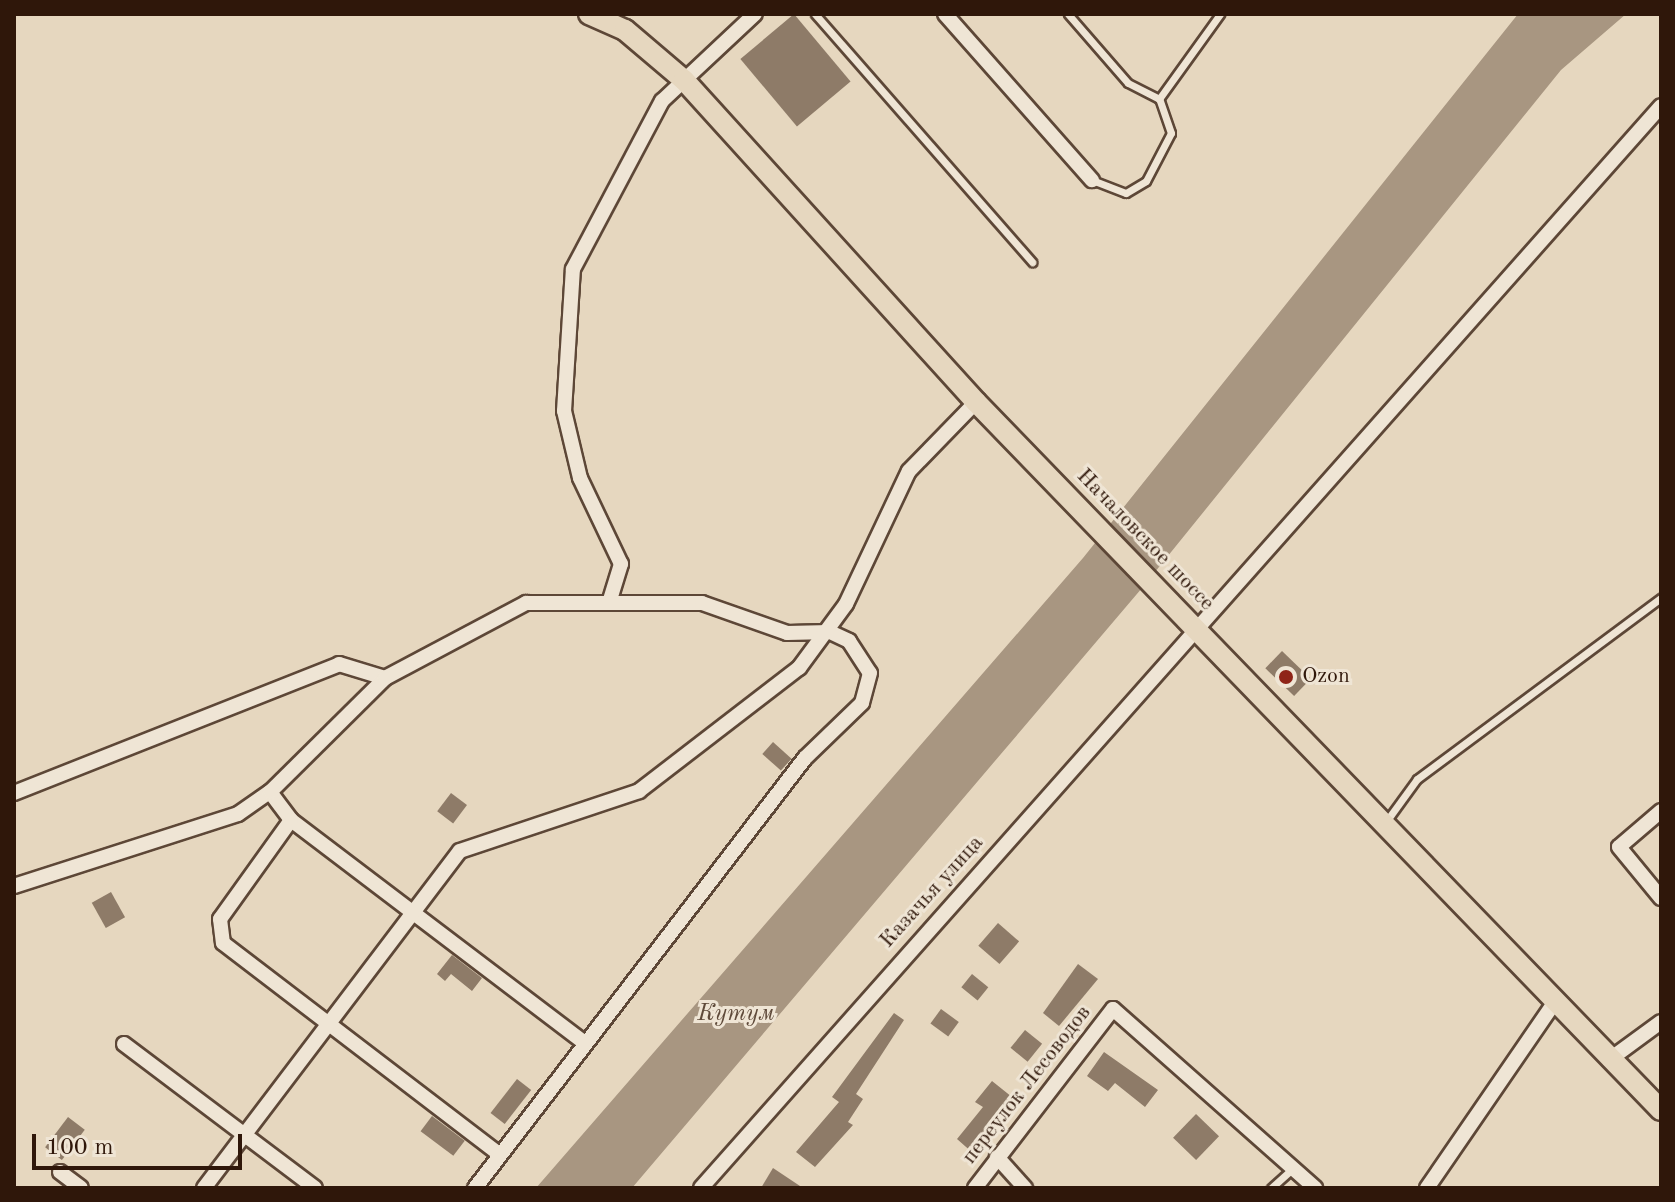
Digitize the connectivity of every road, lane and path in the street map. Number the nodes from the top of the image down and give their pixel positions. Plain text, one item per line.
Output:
1 (589, 14) edge
2 (755, 14) edge
3 (815, 14) edge
4 (945, 14) edge
5 (1068, 14) edge
6 (1220, 14) edge
7 (684, 80) junction
8 (1159, 99) junction
9 (1661, 106) edge
10 (1092, 180) joint
11 (1032, 262) dead end
12 (976, 402) junction
13 (1661, 598) edge
14 (609, 603) junction
15 (1199, 629) junction
16 (830, 632) junction
17 (385, 678) junction
18 (270, 792) junction
19 (14, 793) edge
20 (1661, 811) edge
21 (291, 820) junction
22 (1383, 825) junction
23 (14, 886) edge
24 (1661, 898) edge
25 (413, 911) junction
26 (1553, 1005) junction
27 (1661, 1022) edge
28 (327, 1024) junction
29 (585, 1043) junction
30 (124, 1044) dead end
31 (1609, 1060) junction
32 (1661, 1110) edge
33 (244, 1135) junction
34 (499, 1154) junction
35 (997, 1157) junction
36 (1293, 1168) junction
37 (60, 1172) dead end
38 (81, 1188) edge
39 (204, 1188) edge
40 (315, 1188) edge
41 (475, 1188) edge
42 (701, 1188) edge
43 (975, 1188) edge
44 (1025, 1188) edge
45 (1271, 1188) edge
46 (1315, 1188) edge
47 (1427, 1188) edge

1 - 7 main road, Началовское шоссе
2 - 7 street
3 - 11 lane
4 - 10 street
5 - 8 lane
6 - 8 lane
7 - 12 main road, Началовское шоссе
7 - 14 street
8 - 10 lane
9 - 15 street, Казачья улица
12 - 15 main road, Началовское шоссе
12 - 16 street
13 - 22 lane
14 - 16 street
14 - 17 street
15 - 22 main road, Началовское шоссе
15 - 42 street, Казачья улица
16 - 25 street
16 - 29 street
17 - 18 street
17 - 19 street
18 - 21 street
18 - 23 street
20 - 24 street
21 - 25 street
21 - 28 street
22 - 26 main road, Началовское шоссе
25 - 28 street
25 - 29 street
26 - 31 main road, Началовское шоссе
26 - 47 street
27 - 31 street
28 - 33 street
28 - 34 street
29 - 34 street
30 - 33 street
31 - 32 main road, Началовское шоссе
33 - 39 street
33 - 40 street
34 - 41 street
35 - 36 street, переулок Лесоводов
35 - 43 street, переулок Лесоводов
35 - 44 street
36 - 45 lane
36 - 46 street
37 - 38 street

